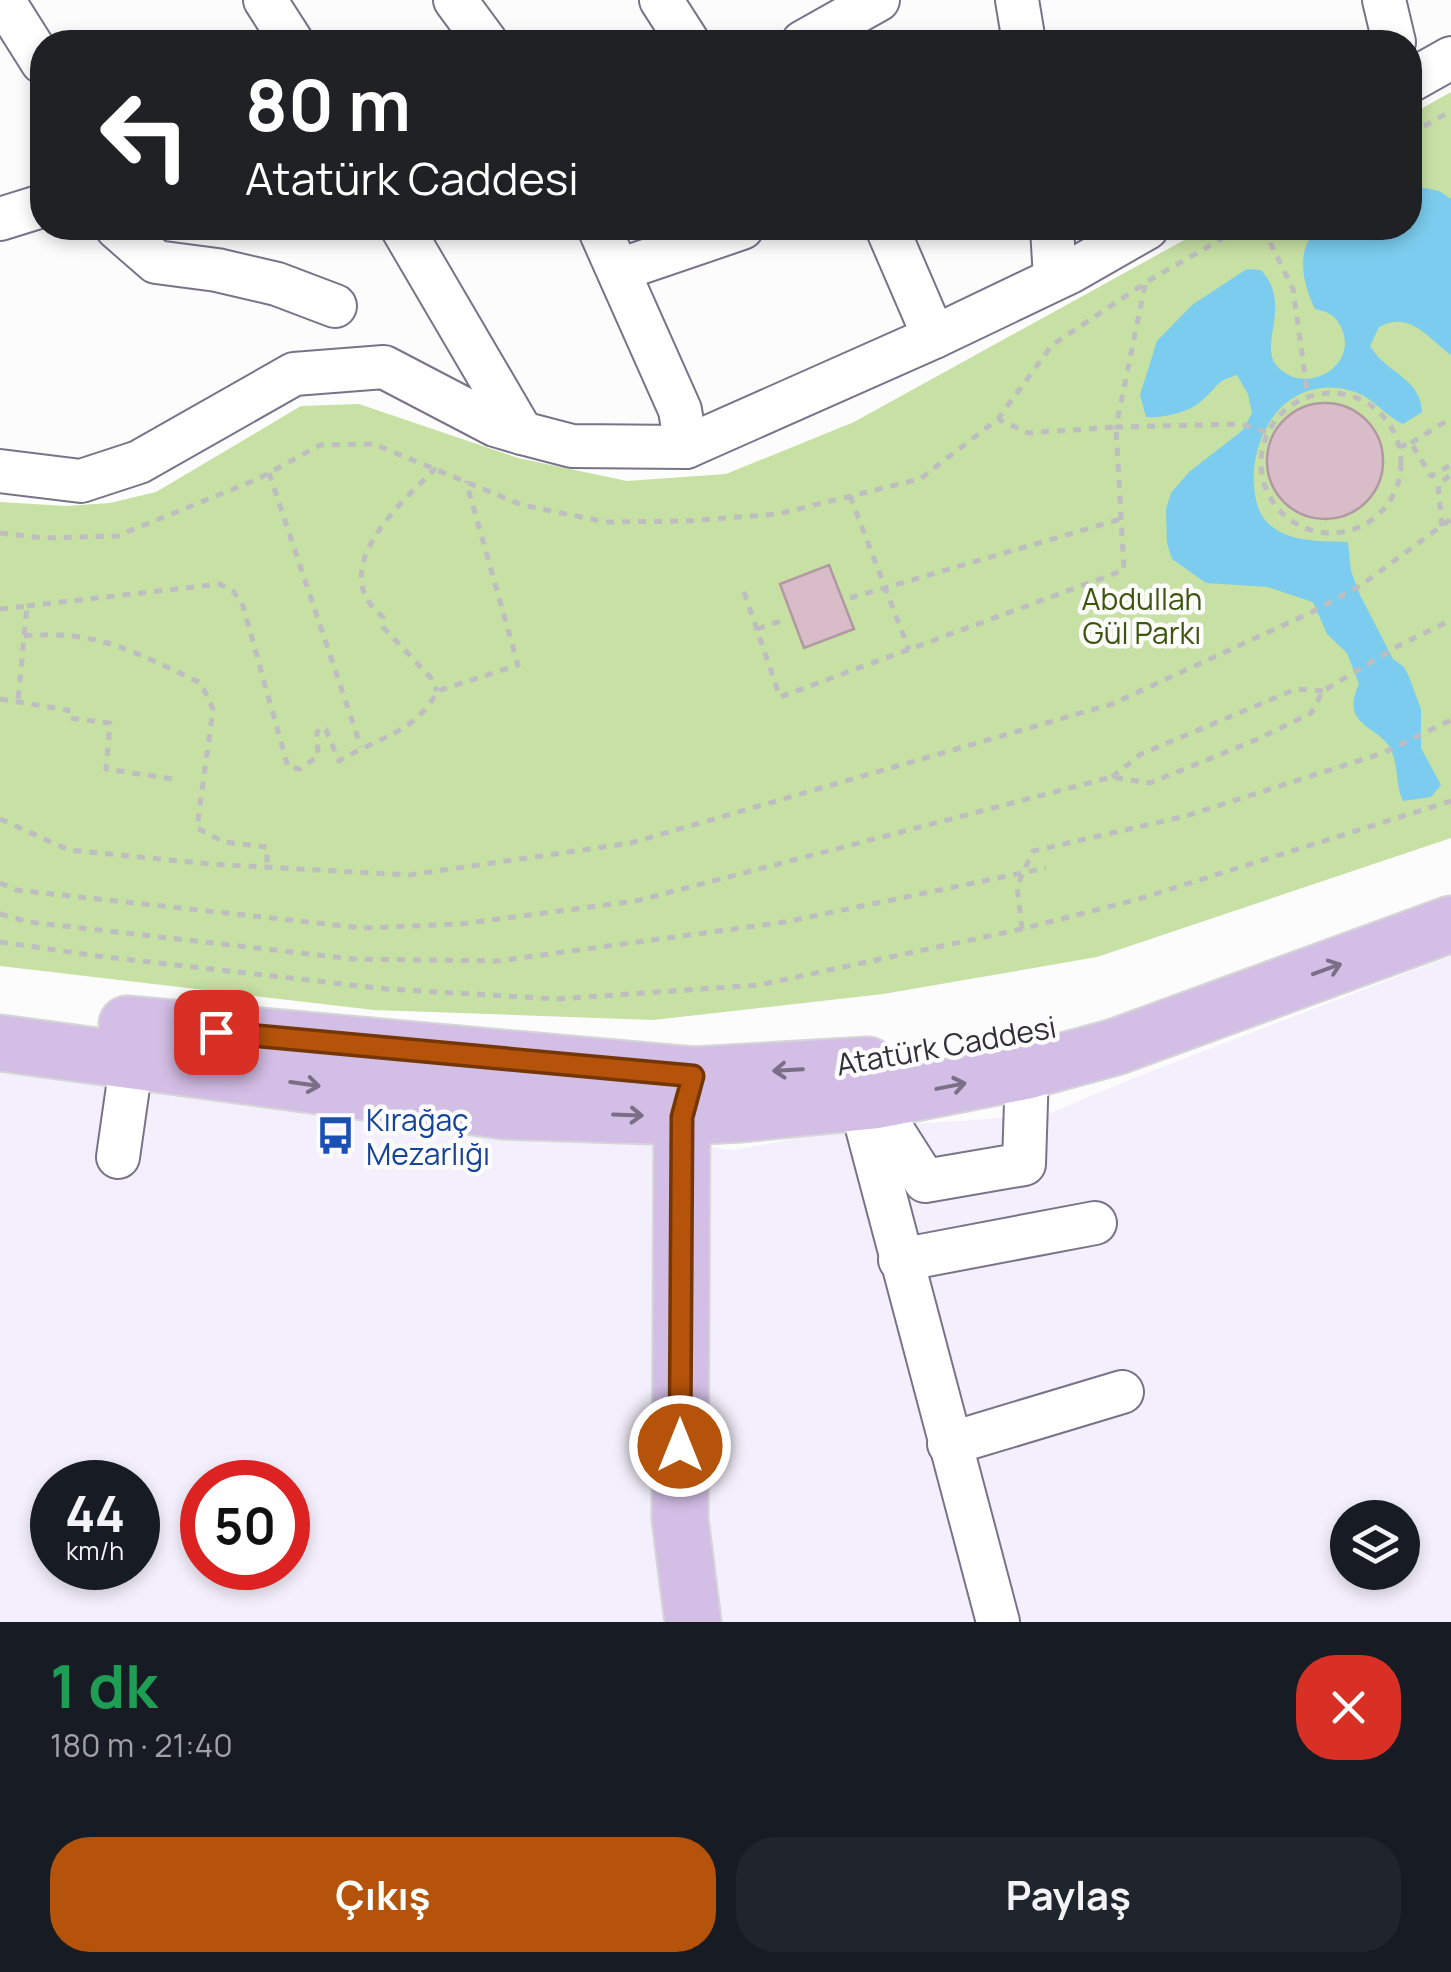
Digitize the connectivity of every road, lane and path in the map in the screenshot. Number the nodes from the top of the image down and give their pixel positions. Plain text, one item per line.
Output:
1 (265, 0) edge
2 (456, 0) edge
3 (661, 0) edge
4 (1017, 0) edge
5 (1384, 0) edge
6 (870, 1) edge
7 (5, 14) edge
8 (284, 30) edge
9 (477, 30) edge
10 (680, 30) edge
11 (825, 30) edge
12 (1022, 30) edge
13 (1391, 30) edge
14 (30, 46) edge
15 (1451, 58) edge
16 (1422, 74) edge
17 (1451, 111) edge
18 (1422, 127) edge
19 (30, 210) edge
20 (0, 219) edge
21 (131, 240) edge
22 (409, 240) edge
23 (605, 240) edge
24 (707, 240) edge
25 (892, 240) edge
26 (1053, 240) edge
27 (1125, 240) edge
28 (1270, 240) edge
29 (619, 270) junction
30 (1055, 278) junction
31 (1146, 282) dead end
32 (335, 306) dead end
33 (934, 338) junction
34 (1308, 398) junction
35 (1451, 418) edge
36 (998, 419) dead end
37 (1116, 427) junction
38 (522, 433) junction
39 (1268, 433) junction
40 (1411, 443) junction
41 (686, 447) junction
42 (1399, 447) junction
43 (1451, 465) edge
44 (436, 468) dead end
45 (0, 472) edge
46 (269, 473) dead end
47 (1451, 475) edge
48 (466, 481) dead end
49 (850, 496) dead end
50 (1121, 519) junction
51 (1451, 519) edge
52 (1442, 526) junction
53 (885, 588) junction
54 (744, 592) dead end
55 (850, 598) dead end
56 (26, 606) junction
57 (0, 608) edge
58 (787, 619) dead end
59 (1451, 620) edge
60 (757, 629) junction
61 (24, 636) junction
62 (908, 650) junction
63 (438, 691) junction
64 (1323, 692) junction
65 (0, 699) edge
66 (18, 702) junction
67 (1451, 720) edge
68 (361, 747) junction
69 (1112, 778) junction
70 (173, 779) dead end
71 (1451, 801) edge
72 (0, 819) edge
73 (267, 868) junction
74 (1046, 868) dead end
75 (1023, 875) junction
76 (0, 883) edge
77 (1451, 884) edge
78 (0, 914) edge
79 (1451, 924) edge
80 (1022, 930) junction
81 (0, 942) edge
82 (0, 1010) edge
83 (0, 1043) edge
84 (134, 1043) junction
85 (1027, 1071) junction
86 (687, 1096) junction
87 (867, 1101) junction
88 (118, 1157) dead end
89 (1095, 1223) dead end
90 (900, 1260) junction
91 (1122, 1392) dead end
92 (949, 1444) junction
93 (693, 1622) edge
94 (998, 1622) edge

1 - 8 street
2 - 9 street
3 - 10 street
4 - 12 street
5 - 13 street
6 - 11 street
7 - 14 street
15 - 16 street
17 - 18 path
19 - 20 street
21 - 32 street
22 - 38 street
23 - 29 street
24 - 29 street
25 - 33 street
26 - 30 street
27 - 30 street
28 - 34 path
29 - 41 street
30 - 33 street
31 - 37 path
33 - 41 street
34 - 39 path
34 - 42 path
35 - 40 path
36 - 37 path
37 - 39 path
37 - 50 path
38 - 41 street
38 - 45 street
39 - 42 path
40 - 42 path
40 - 43 path
44 - 63 path
46 - 68 path
47 - 52 path
48 - 63 path
49 - 53 path
50 - 53 path
50 - 62 path
51 - 52 path
52 - 73 path
53 - 55 path
53 - 62 path
54 - 60 path
56 - 57 path
56 - 61 path
56 - 68 path
58 - 60 path
59 - 64 path
60 - 62 path
61 - 66 path
61 - 73 path
63 - 68 path
64 - 69 path
64 - 69 path
65 - 66 path
66 - 70 path
67 - 75 path
69 - 76 path
71 - 80 path
72 - 73 path
74 - 75 path
75 - 78 path
75 - 80 path
77 -> 86 main road, Atatürk Caddesi
85 -> 79 main road
80 - 81 path
82 - 84 main road, Atatürk Caddesi
83 - 84 main road
84 - 86 main road, Atatürk Caddesi
84 - 88 street
87 -> 85 main road
85 - 87 street
86 - 87 main road
86 - 93 main road
87 - 90 street
89 - 90 street
90 - 92 street
91 - 92 street
92 - 94 street

